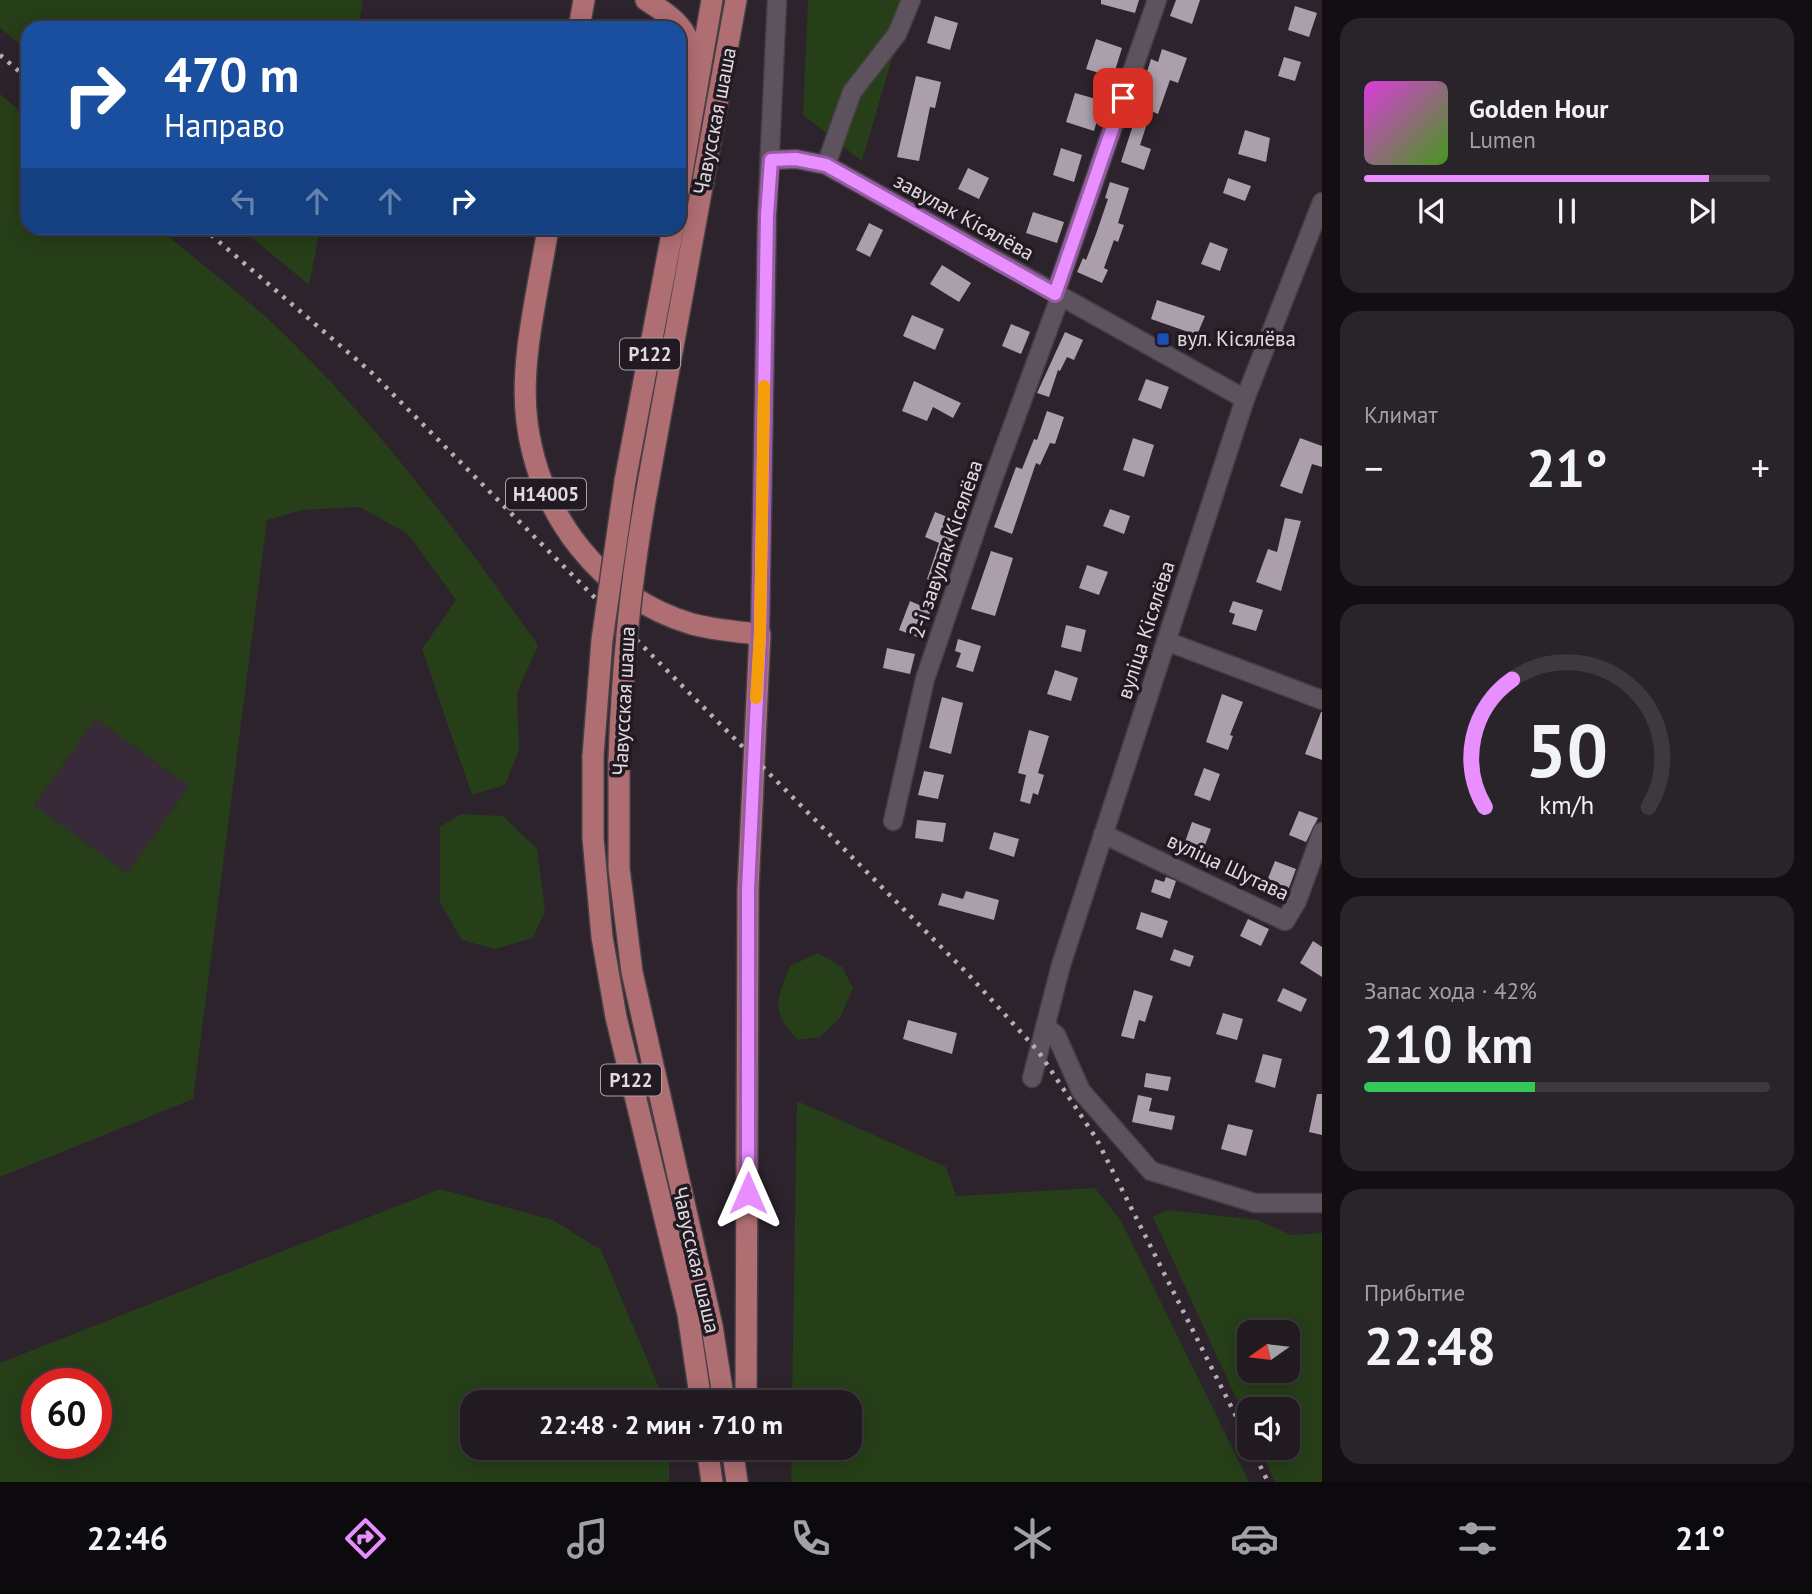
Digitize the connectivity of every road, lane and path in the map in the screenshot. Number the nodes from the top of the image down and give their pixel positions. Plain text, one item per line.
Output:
1 (584, 0) edge
2 (646, 0) edge
3 (712, 0) edge
4 (736, 0) edge
5 (777, 0) edge
6 (911, 0) edge
7 (1157, 0) edge
8 (580, 21) edge
9 (677, 21) edge
10 (686, 39) edge
11 (700, 77) junction
12 (686, 152) edge
13 (771, 160) junction
14 (826, 165) junction
15 (1322, 202) edge
16 (547, 235) edge
17 (672, 235) edge
18 (1058, 295) junction
19 (1245, 399) junction
20 (760, 634) junction
21 (1166, 641) junction
22 (1322, 701) edge
23 (893, 821) dead end
24 (1322, 832) edge
25 (1103, 834) junction
26 (1045, 1026) junction
27 (1032, 1078) dead end
28 (1322, 1203) edge
29 (699, 1390) edge
30 (722, 1390) edge
31 (746, 1390) edge
32 (709, 1460) edge
33 (734, 1460) edge
34 (744, 1460) edge
35 (712, 1482) edge
36 (737, 1482) edge
37 (743, 1482) edge

1 - 8 main road
2 - 9 main road
3 - 11 main road, Чавусская шаша
4 - 30 main road, Чавусская шаша / Р122, bridge
5 - 13 street
6 - 14 street
7 - 18 street, 2-і завулак Кісялёва
10 - 11 main road
11 - 12 main road, Чавусская шаша
13 - 14 street, завулак Кісялёва
13 - 20 street
14 - 18 street, завулак Кісялёва
15 - 19 street, вуліца Кісялёва
16 - 20 main road, Н14005
17 - 29 main road, Чавусская шаша / Р122, bridge
18 - 19 street, завулак Кісялёва
18 - 23 street, 2-і завулак Кісялёва
19 - 21 street, вуліца Кісялёва
20 - 31 main road
21 - 22 street
21 - 25 street, вуліца Кісялёва
24 - 25 street, вуліца Шутава
25 - 26 street, вуліца Кісялёва
26 - 27 street, вуліца Кісялёва
26 - 28 street
32 - 35 main road
33 - 36 main road
34 - 37 main road

